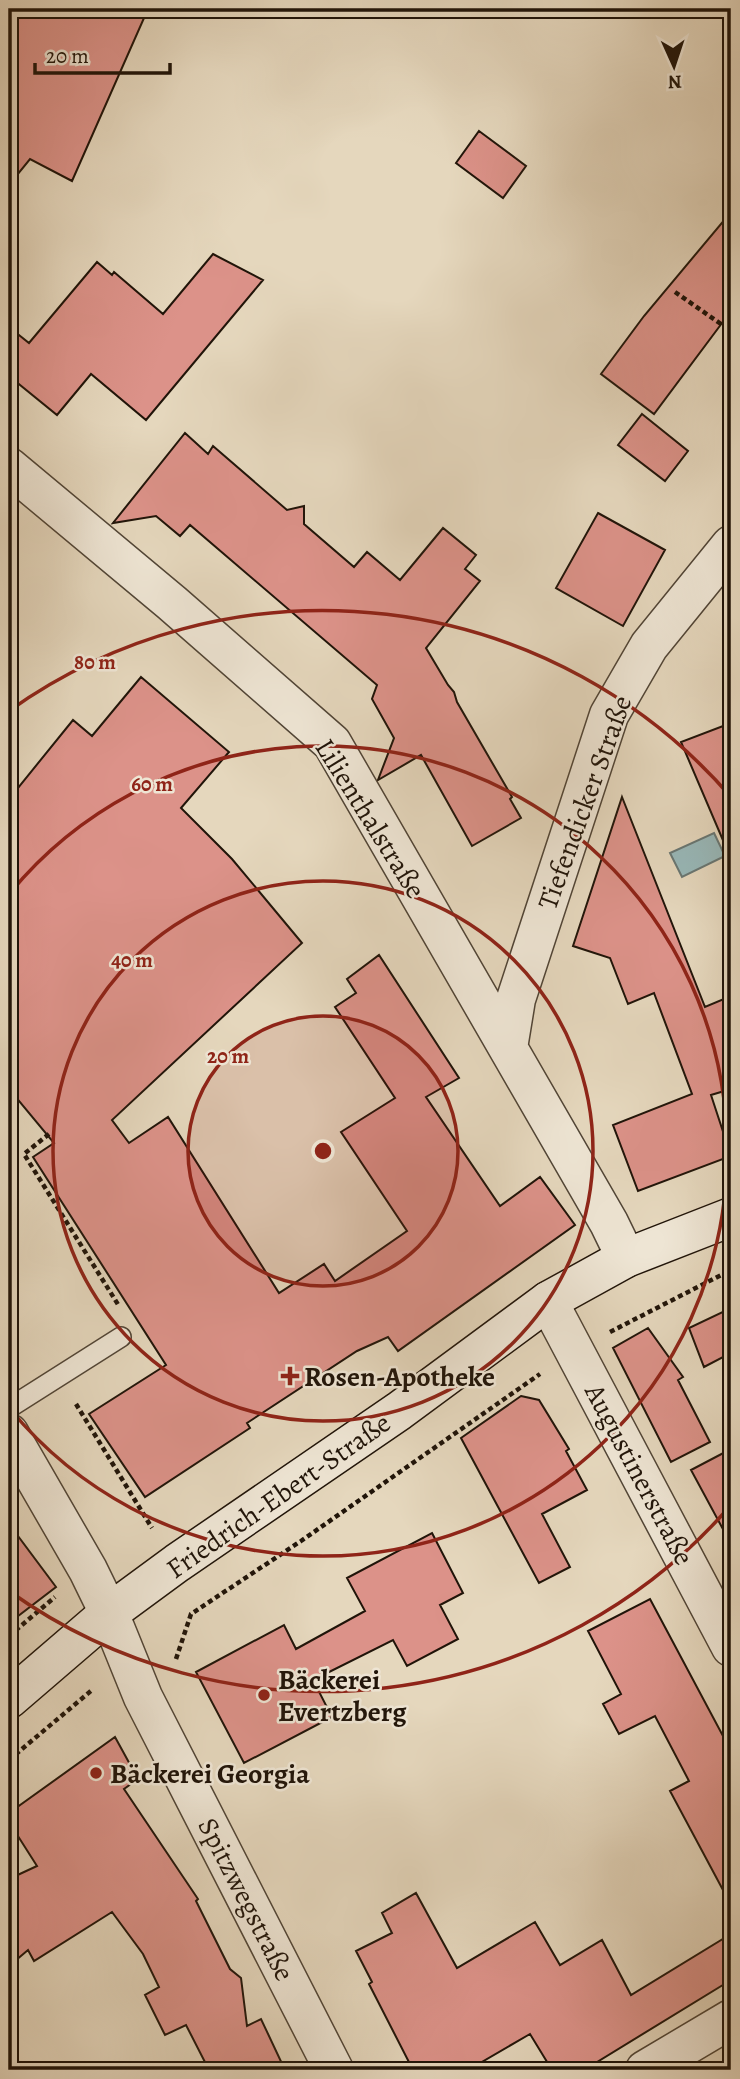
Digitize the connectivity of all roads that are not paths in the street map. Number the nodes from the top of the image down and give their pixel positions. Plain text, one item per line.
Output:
1 (9, 467) edge
2 (731, 545) edge
3 (508, 1048) junction
4 (731, 1217) edge
5 (626, 1258) junction
6 (548, 1301) junction
7 (121, 1337) dead end
8 (9, 1408) edge
9 (9, 1433) edge
10 (109, 1613) junction
11 (731, 1647) edge
12 (9, 1699) edge
13 (731, 2019) edge
14 (334, 2070) edge
15 (645, 2070) edge

1 - 3 street, Lilienthalstraße
2 - 3 street, Tiefendicker Straße
3 - 5 street, Lilienthalstraße
4 - 5 street, Friedrich-Ebert-Straße
5 - 6 street, Friedrich-Ebert-Straße
6 - 10 street, Friedrich-Ebert-Straße
6 - 11 street, Augustinerstraße
7 - 8 lane
9 - 10 street, Spitzwegstraße
10 - 12 street, Friedrich-Ebert-Straße
10 - 14 street, Spitzwegstraße
13 - 15 street

